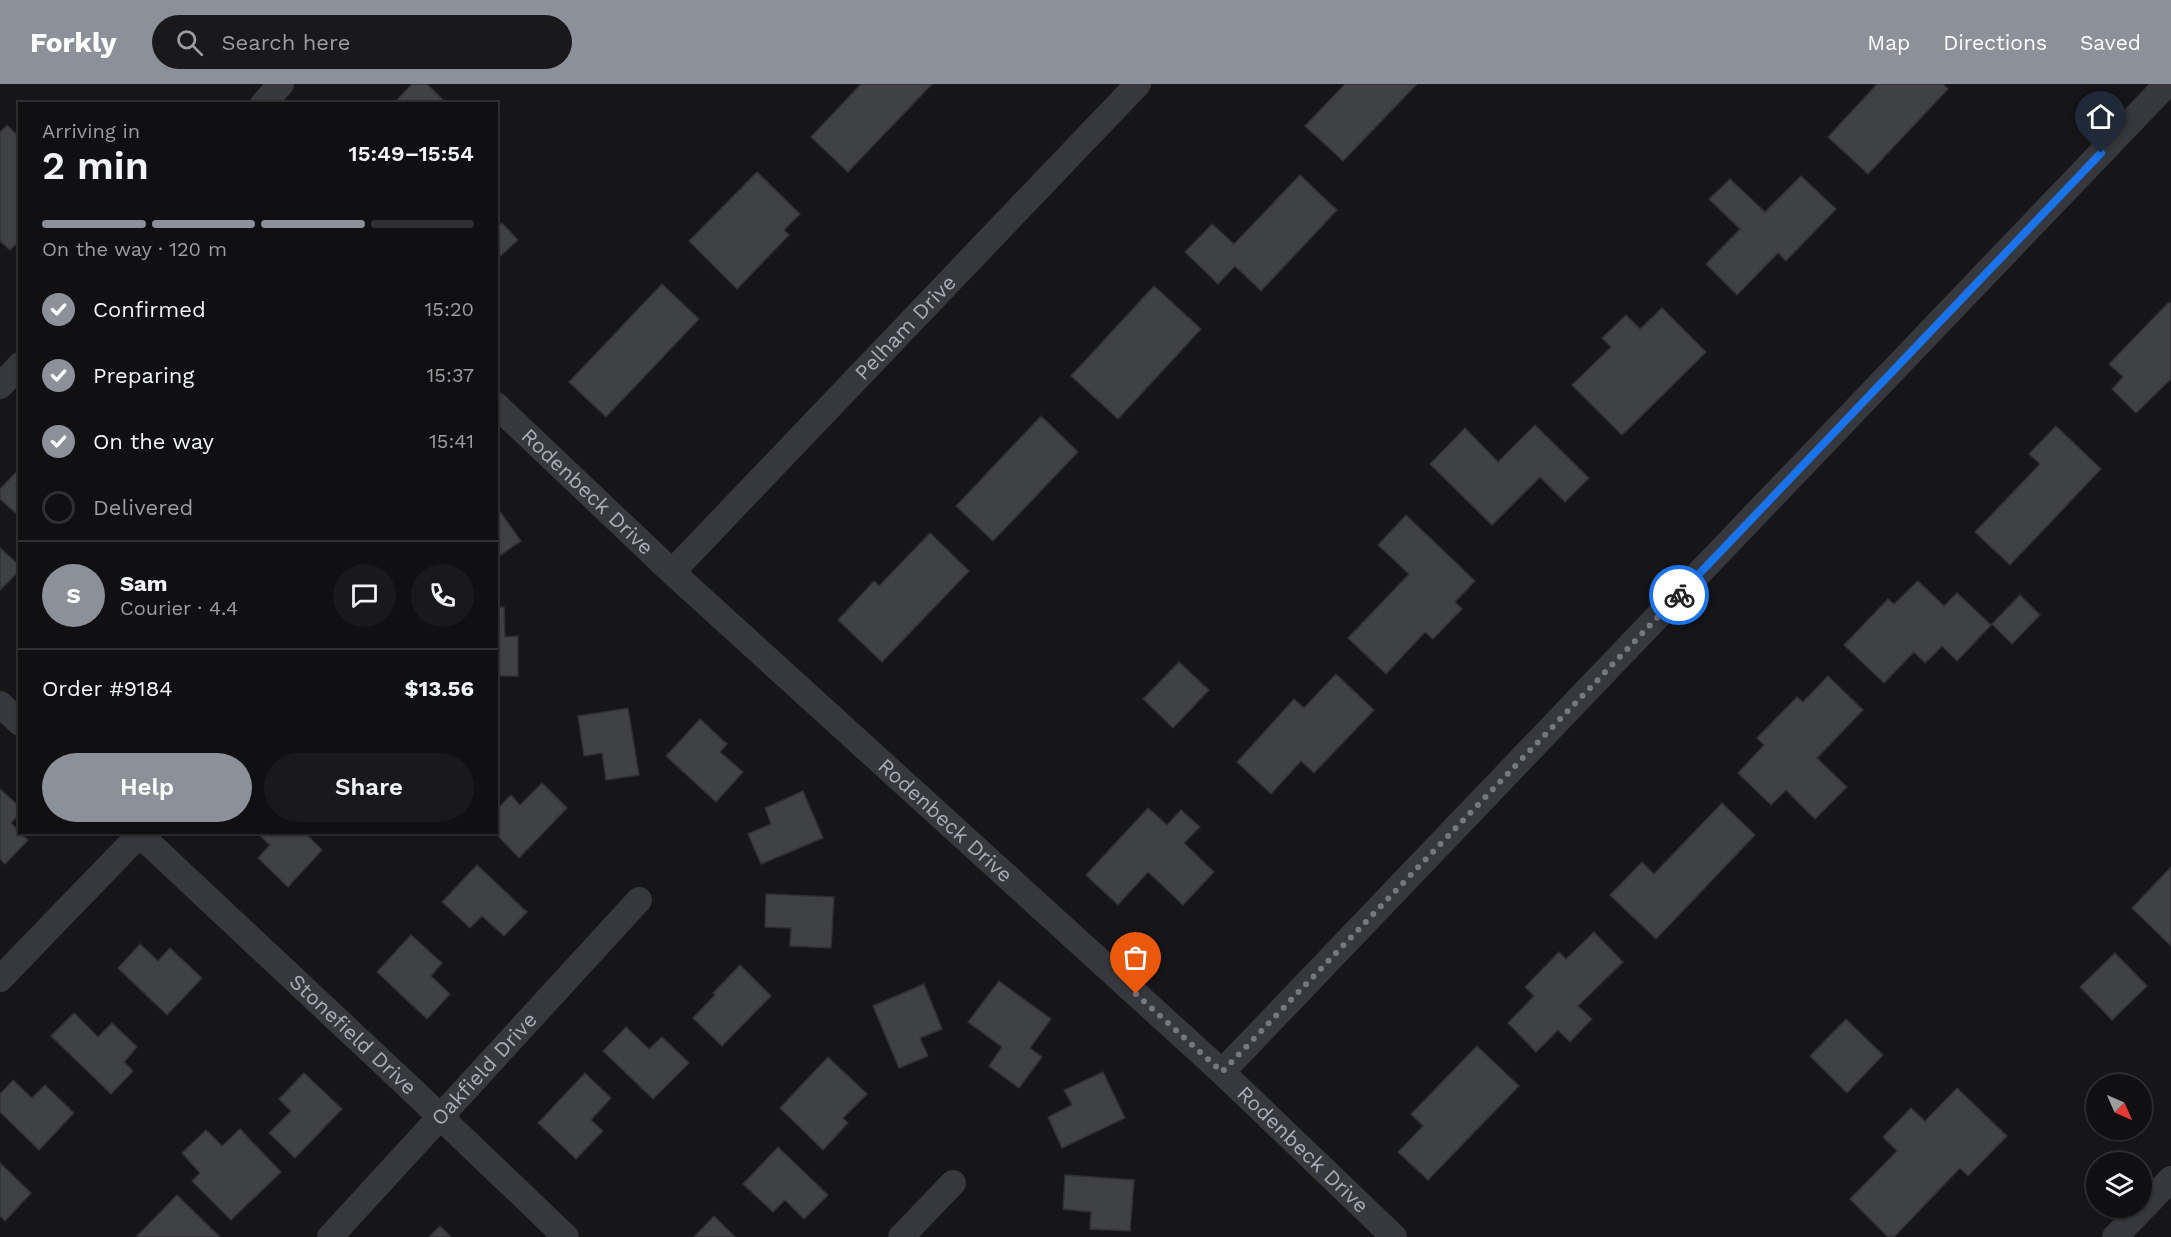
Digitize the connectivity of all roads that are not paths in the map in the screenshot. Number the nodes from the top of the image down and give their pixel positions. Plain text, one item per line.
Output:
1 (282, 84) edge
2 (1138, 84) edge
3 (2168, 84) edge
4 (265, 102) edge
5 (18, 367) edge
6 (0, 386) edge
7 (498, 407) edge
8 (672, 572) junction
9 (0, 704) edge
10 (18, 721) edge
11 (139, 834) edge
12 (141, 834) edge
13 (639, 900) dead end
14 (0, 980) edge
15 (1222, 1072) junction
16 (442, 1117) junction
17 (2171, 1179) edge
18 (953, 1183) dead end
19 (330, 1237) edge
20 (566, 1237) edge
21 (901, 1237) edge
22 (1394, 1237) edge
23 (2115, 1237) edge

1 - 4 street
2 - 8 street, Pelham Drive
3 - 15 street
5 - 6 street
7 - 8 street, Rodenbeck Drive
8 - 15 street, Rodenbeck Drive
9 - 10 street
11 - 14 street
12 - 16 street, Stonefield Drive
13 - 16 street, Oakfield Drive
15 - 22 street, Rodenbeck Drive
16 - 19 street, Oakfield Drive
16 - 20 street, Stonefield Drive
17 - 23 street
18 - 21 street

